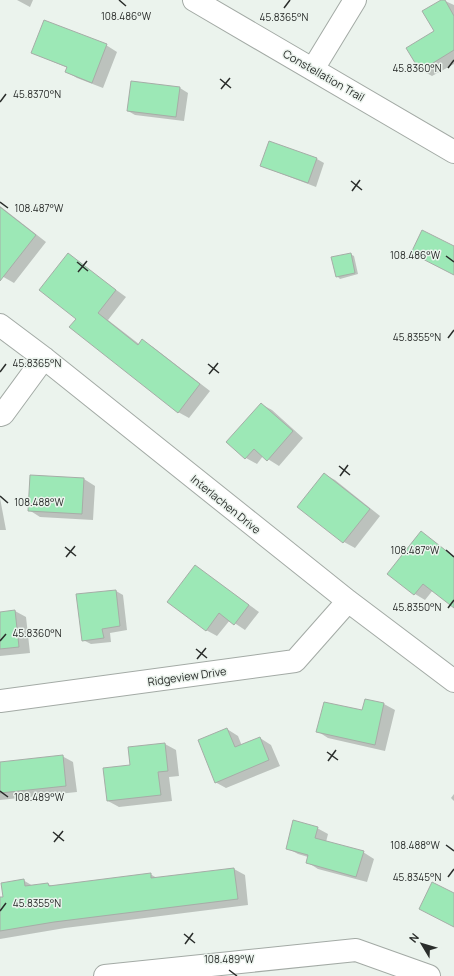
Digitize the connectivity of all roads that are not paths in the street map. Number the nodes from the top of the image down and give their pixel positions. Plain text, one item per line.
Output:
1 (194, 0) edge
2 (355, 0) edge
3 (313, 69) junction
4 (454, 152) edge
5 (0, 324) edge
6 (44, 358) junction
7 (0, 415) edge
8 (348, 601) junction
9 (454, 681) edge
10 (0, 701) edge
11 (105, 976) edge
12 (429, 976) edge

1 - 3 street, Constellation Trail
2 - 3 street
3 - 4 street, Constellation Trail
5 - 6 street, Interlachen Drive
6 - 7 street
6 - 8 street, Interlachen Drive
8 - 9 street, Interlachen Drive
8 - 10 street, Ridgeview Drive
11 - 12 street

